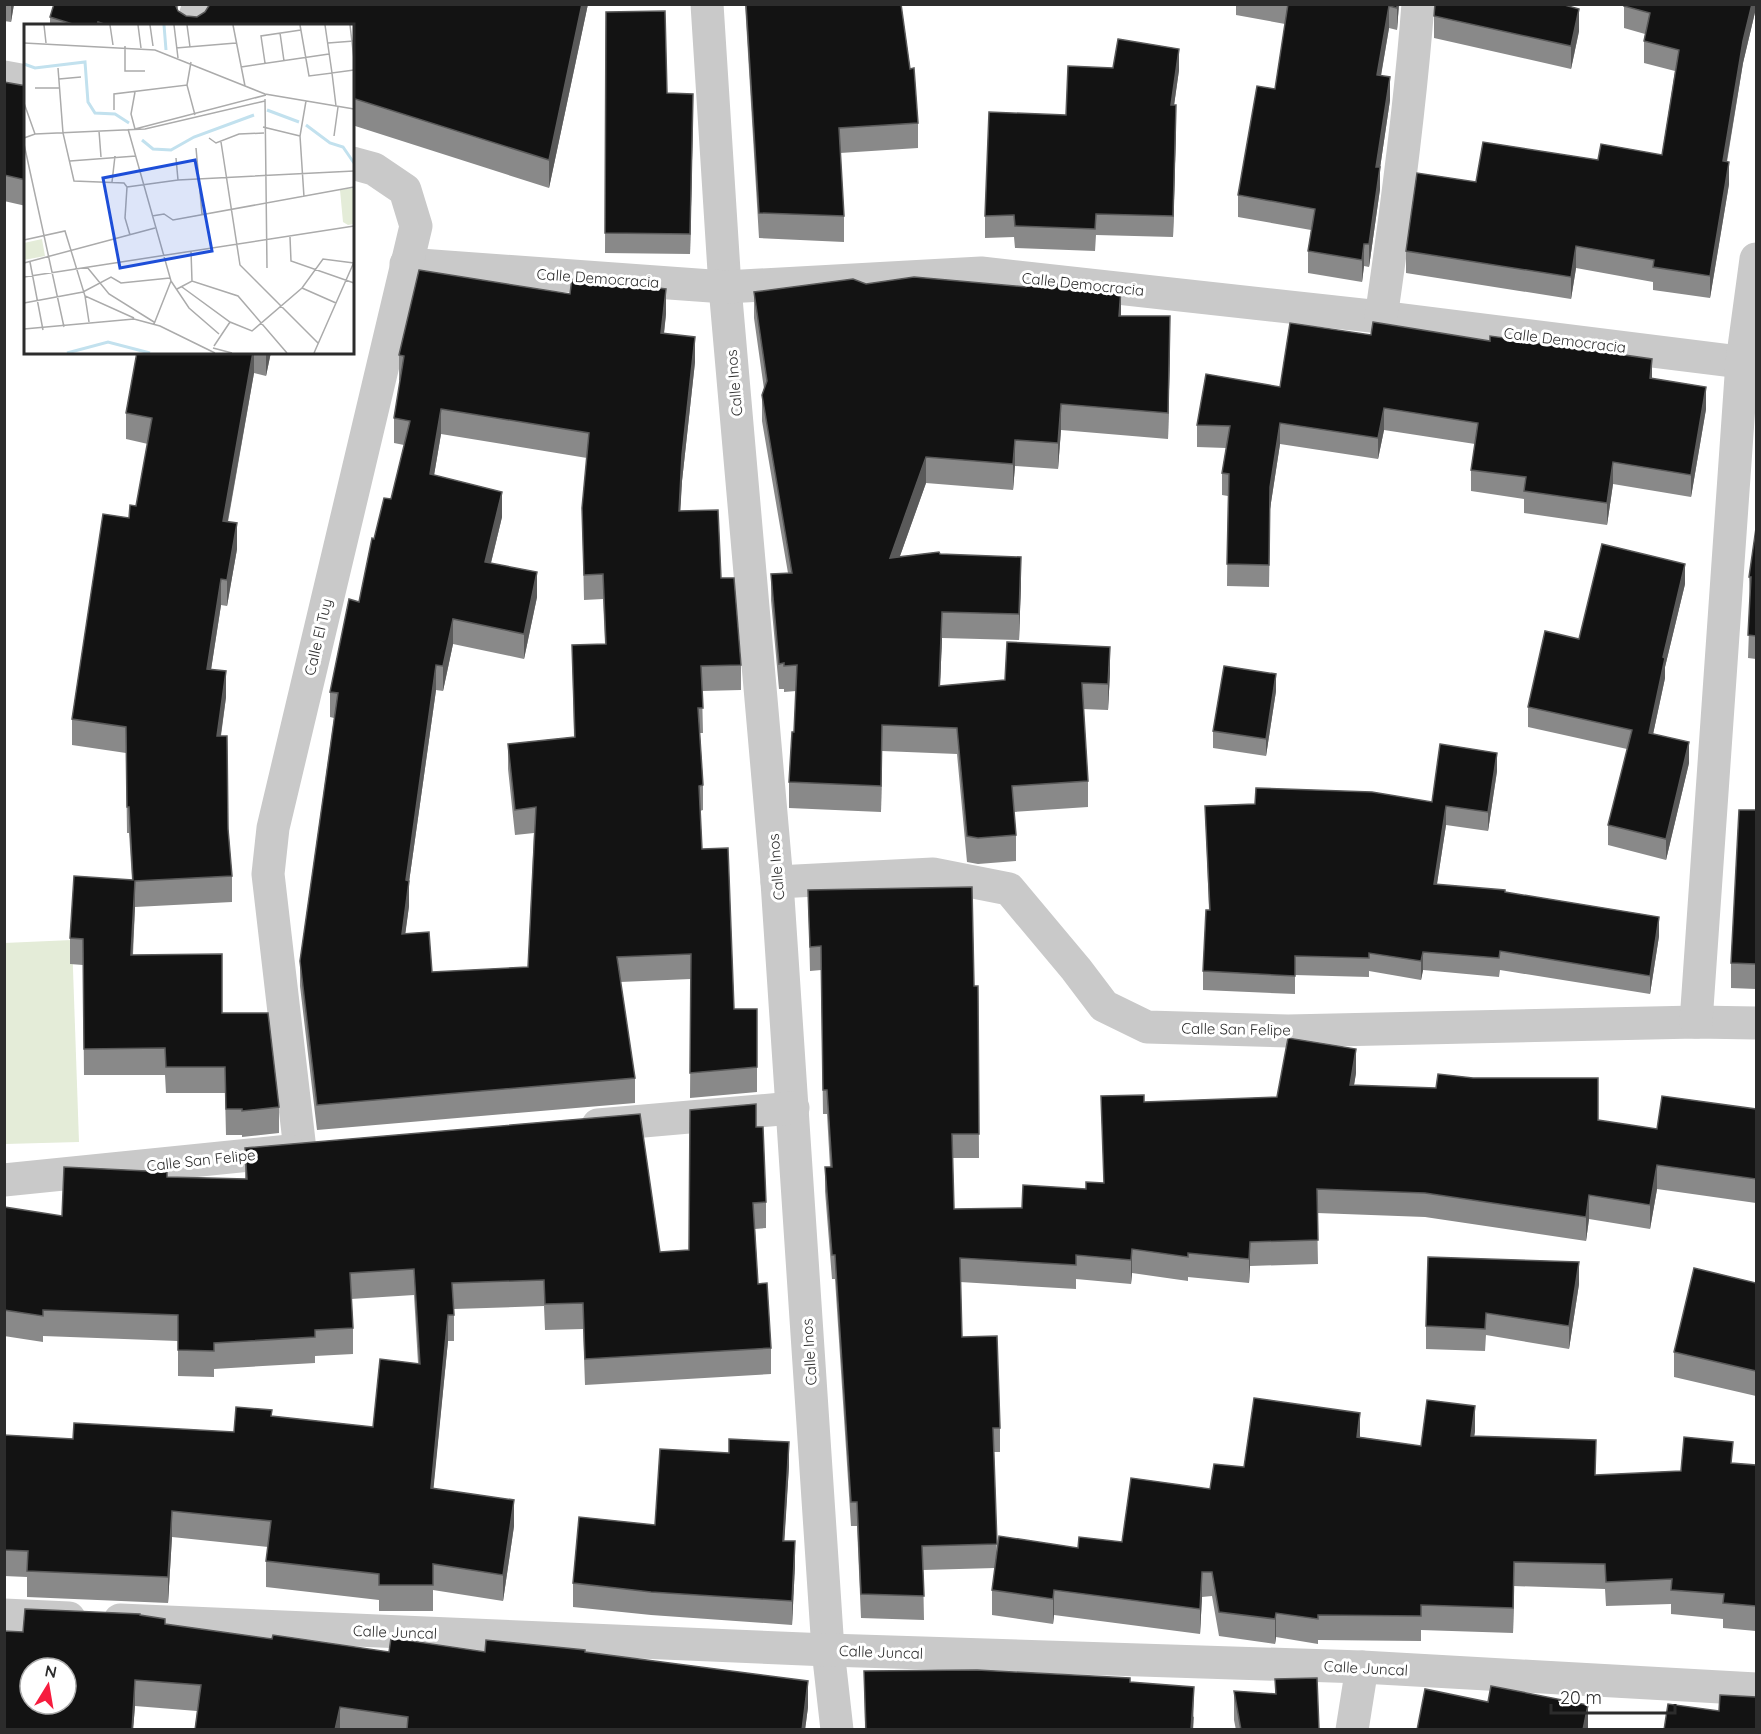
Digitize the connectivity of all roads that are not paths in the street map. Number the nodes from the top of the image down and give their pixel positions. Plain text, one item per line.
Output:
1 (199, 4) edge
2 (707, 4) edge
3 (1418, 4) edge
4 (193, 24) edge
5 (4, 77) edge
6 (24, 81) edge
7 (354, 164) edge
8 (1756, 259) edge
9 (406, 264) junction
10 (725, 287) junction
11 (1380, 318) junction
12 (1749, 363) edge
13 (777, 882) junction
14 (1696, 1022) junction
15 (1756, 1023) edge
16 (793, 1108) junction
17 (570, 1127) edge
18 (335, 1147) edge
19 (300, 1150) junction
20 (4, 1180) edge
21 (4, 1615) edge
22 (828, 1650) junction
23 (1362, 1667) junction
24 (1756, 1689) edge
25 (837, 1730) edge
26 (1352, 1730) edge

1 - 4 street
2 - 10 street, Calle Inos
3 - 11 street
5 - 6 street
7 - 9 street, Calle El Tuy
8 - 12 street
9 - 10 street, Calle Democracia
9 - 19 street, Calle El Tuy
10 - 11 street, Calle Democracia
10 - 13 street, Calle Inos
11 - 12 street, Calle Democracia
12 - 14 street
13 - 14 street, Calle San Felipe
13 - 16 street, Calle Inos
14 - 15 street, Calle San Felipe
16 - 17 street
16 - 22 street, Calle Inos
18 - 19 street, Calle San Felipe
19 - 20 street, Calle San Felipe
21 - 22 street, Calle Juncal
22 - 23 street, Calle Juncal
22 - 25 street, Calle Inos
23 - 24 street, Calle Juncal
23 - 26 street

